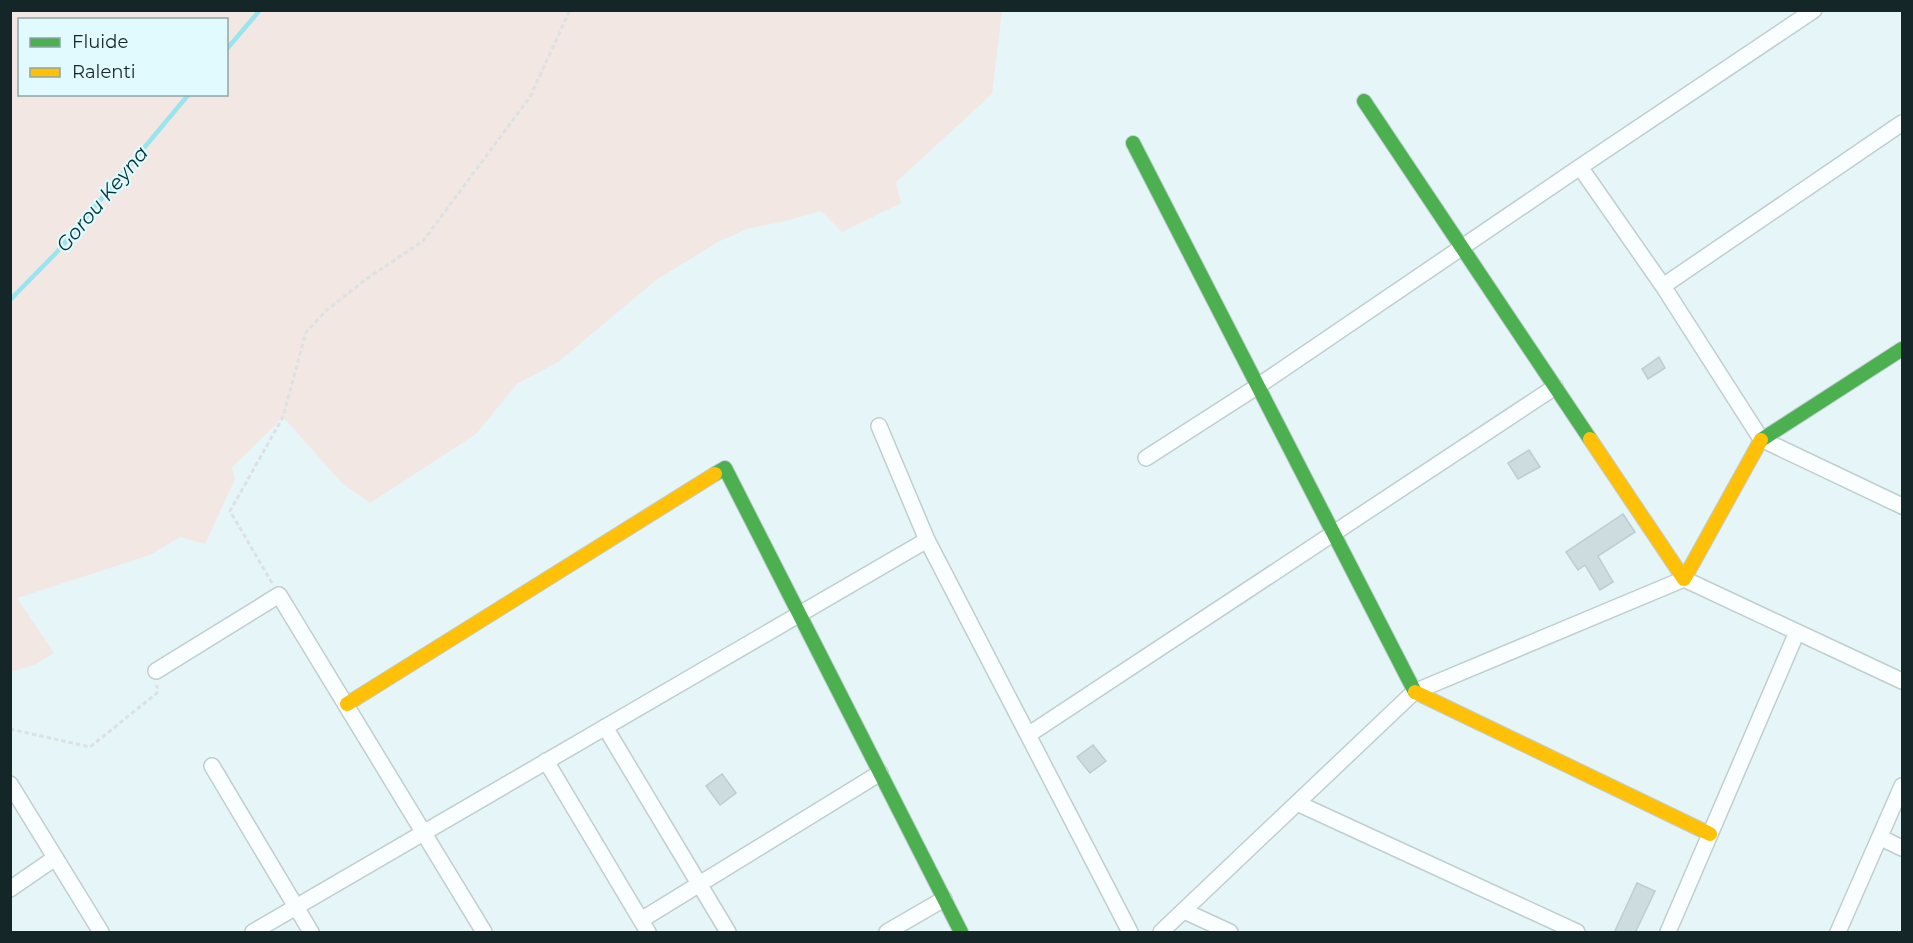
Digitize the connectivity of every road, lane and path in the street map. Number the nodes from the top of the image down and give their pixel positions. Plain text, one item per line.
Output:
1 (570, 10) edge
2 (1814, 10) edge
3 (1364, 100) dead end
4 (1902, 123) edge
5 (1133, 142) dead end
6 (1580, 167) junction
7 (1461, 248) junction
8 (1663, 286) junction
9 (1902, 350) edge
10 (1258, 386) junction
11 (1555, 387) junction
12 (879, 426) dead end
13 (1761, 439) junction
14 (1146, 458) dead end
15 (1902, 506) edge
16 (1333, 533) junction
17 (927, 540) junction
18 (1684, 579) junction
19 (279, 595) junction
20 (799, 614) junction
21 (1797, 632) junction
22 (156, 672) joint
23 (1902, 681) edge
24 (1414, 692) junction
25 (347, 704) junction
26 (604, 727) junction
27 (10, 729) edge
28 (1028, 735) junction
29 (546, 761) junction
30 (212, 766) dead end
31 (880, 773) junction
32 (10, 784) edge
33 (1902, 786) edge
34 (1297, 803) junction
35 (424, 832) junction
36 (1710, 834) junction
37 (1881, 838) junction
38 (1902, 848) edge
39 (56, 858) junction
40 (699, 884) junction
41 (10, 889) edge
42 (944, 899) junction
43 (297, 907) junction
44 (1184, 911) junction
45 (644, 926) edge
46 (100, 933) edge
47 (253, 933) edge
48 (311, 933) edge
49 (484, 933) edge
50 (728, 933) edge
51 (887, 933) edge
52 (961, 933) edge
53 (1130, 933) edge
54 (1161, 933) edge
55 (1230, 933) edge
56 (1577, 933) edge
57 (1668, 933) edge
58 (1838, 933) edge

1 - 19 path
2 - 6 street
3 - 7 street
4 - 8 street
5 - 10 street
6 - 7 street
6 - 8 street
7 - 10 street
7 - 11 street
8 - 13 street
9 - 13 street
10 - 14 street
10 - 16 street
11 - 16 street
11 - 18 street
12 - 17 street
13 - 15 street
13 - 18 street
16 - 24 street
16 - 28 street
17 - 20 street
17 - 28 street
18 - 21 street
18 - 24 street
19 - 22 street
19 - 25 street
20 - 25 street
20 - 26 street
20 - 31 street
21 - 23 street
21 - 36 street
22 - 27 path
24 - 34 street
24 - 36 street
25 - 35 street
26 - 29 street
26 - 40 street
28 - 53 street
29 - 35 street
29 - 45 street
30 - 43 street
31 - 40 street
31 - 42 street
32 - 39 street
33 - 37 street
34 - 44 street
34 - 56 street
35 - 43 street
35 - 49 street
36 - 57 street
37 - 38 street
37 - 58 street
39 - 41 street
39 - 46 street
40 - 45 street
40 - 50 street
42 - 51 street
42 - 52 street
43 - 47 street
43 - 48 street
44 - 54 street
44 - 55 street

